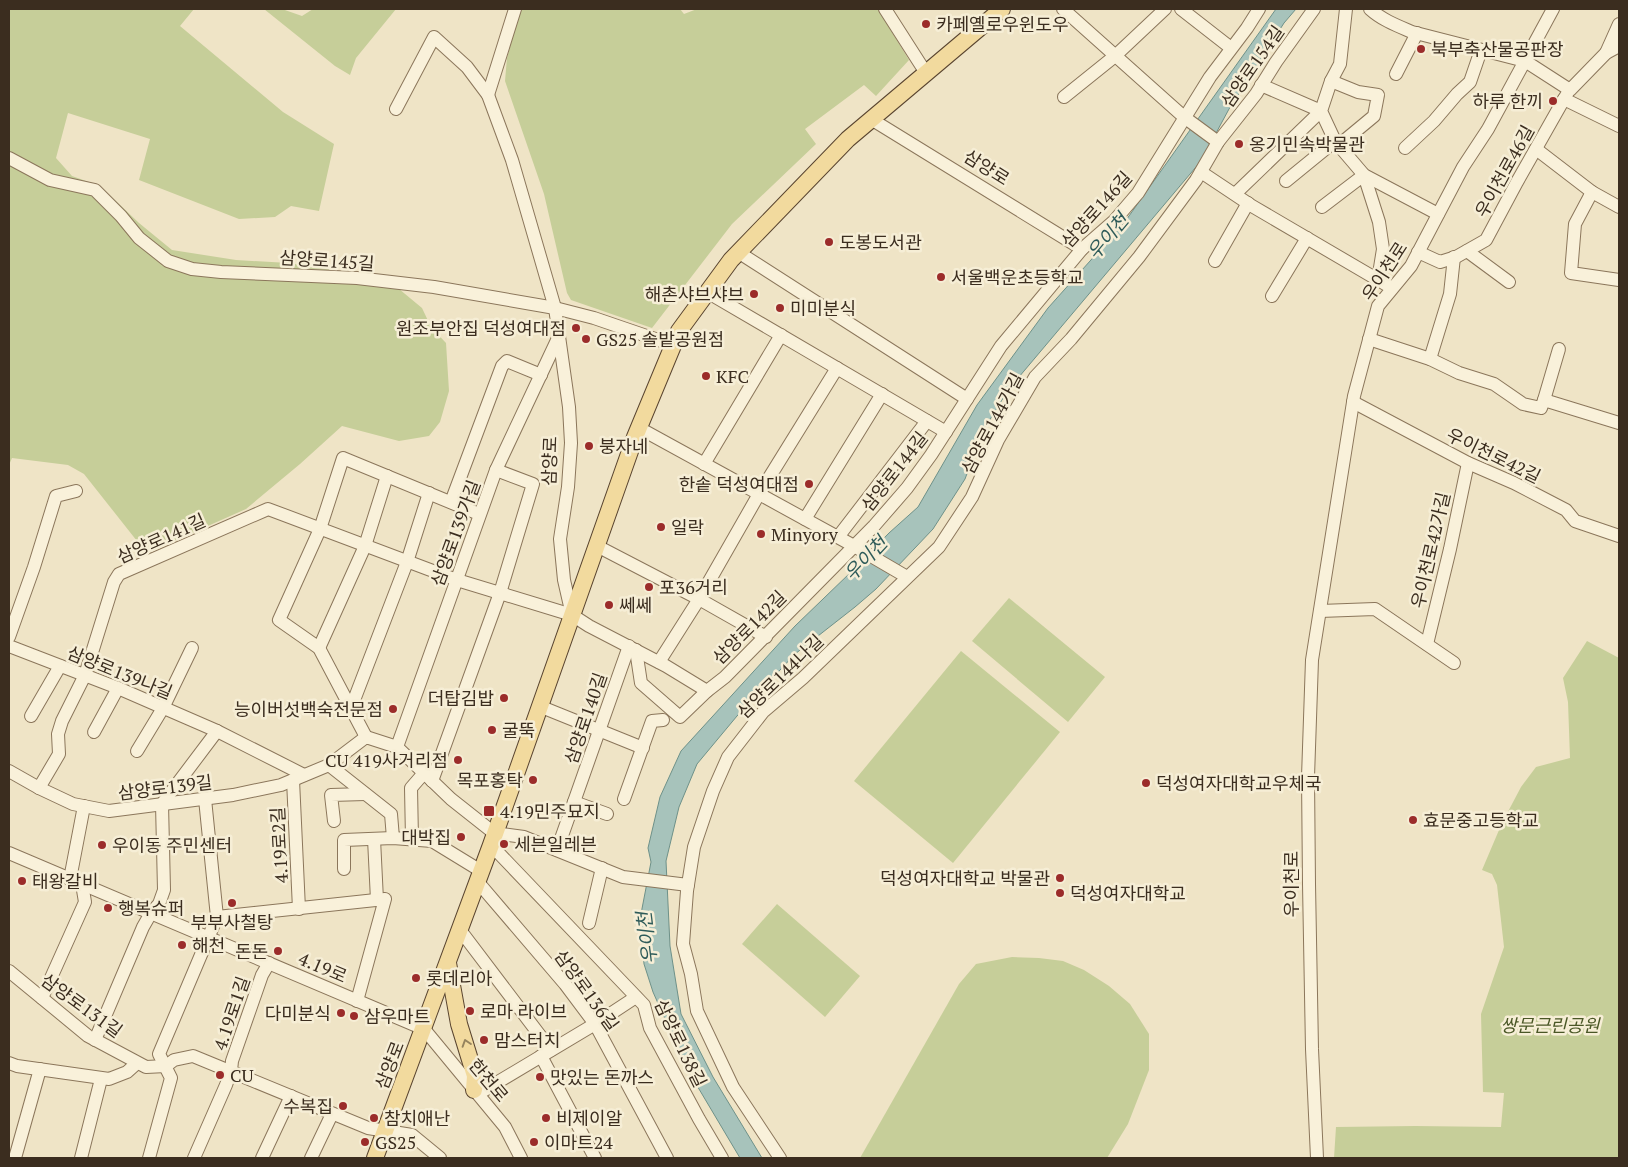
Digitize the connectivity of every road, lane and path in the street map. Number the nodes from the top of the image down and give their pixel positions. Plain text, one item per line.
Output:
1 (515, 9) edge
2 (885, 9) edge
3 (1002, 9) edge
4 (1063, 9) edge
5 (1166, 9) edge
6 (1181, 9) edge
7 (1259, 9) edge
8 (1314, 9) edge
9 (1346, 9) edge
10 (1370, 9) edge
11 (1553, 9) edge
12 (1619, 24) edge
13 (1417, 33) junction
14 (1619, 46) edge
15 (1232, 48) junction
16 (1481, 50) junction
17 (1606, 53) junction
18 (1115, 56) junction
19 (1525, 62) junction
20 (926, 73) junction
21 (1396, 74) dead end
22 (1331, 81) junction
23 (1261, 86) junction
24 (488, 95) junction
25 (1567, 95) junction
26 (1064, 97) dead end
27 (396, 109) dead end
28 (1321, 111) junction
29 (1184, 117) junction
30 (871, 119) junction
31 (1619, 126) edge
32 (1218, 142) junction
33 (1337, 143) junction
34 (1406, 148) dead end
35 (1536, 149) junction
36 (9, 158) edge
37 (1201, 172) junction
38 (1364, 176) junction
39 (1286, 181) dead end
40 (1592, 192) junction
41 (1235, 194) junction
42 (1248, 203) junction
43 (1322, 206) dead end
44 (1619, 207) edge
45 (1438, 214) junction
46 (1306, 238) junction
47 (1082, 249) junction
48 (1467, 251) junction
49 (738, 252) junction
50 (1418, 252) junction
51 (1454, 257) junction
52 (1215, 261) dead end
53 (1378, 280) junction
54 (1619, 280) edge
55 (1509, 282) dead end
56 (1392, 288) junction
57 (707, 292) junction
58 (1272, 296) dead end
59 (555, 308) junction
60 (781, 335) junction
61 (560, 336) junction
62 (1369, 339) junction
63 (673, 345) junction
64 (1559, 349) dead end
65 (1430, 359) junction
66 (837, 368) junction
67 (541, 375) junction
68 (882, 394) junction
69 (967, 399) junction
70 (1544, 400) junction
71 (1353, 402) junction
72 (927, 421) junction
73 (1619, 422) edge
74 (639, 428) junction
75 (946, 432) junction
76 (1468, 463) junction
77 (704, 464) junction
78 (496, 470) junction
79 (388, 476) junction
80 (76, 491) dead end
81 (429, 493) junction
82 (759, 494) junction
83 (451, 502) junction
84 (479, 514) junction
85 (804, 519) junction
86 (320, 529) junction
87 (1619, 536) edge
88 (838, 537) junction
89 (365, 546) junction
90 (597, 546) junction
91 (854, 546) junction
92 (407, 562) junction
93 (907, 577) junction
94 (456, 580) junction
95 (500, 593) junction
96 (699, 598) junction
97 (1320, 611) junction
98 (572, 615) junction
99 (9, 637) edge
100 (766, 637) junction
101 (1427, 644) junction
102 (9, 646) edge
103 (192, 648) dead end
104 (319, 648) junction
105 (632, 648) junction
106 (659, 662) junction
107 (1454, 663) dead end
108 (60, 666) junction
109 (85, 675) junction
110 (118, 688) junction
111 (707, 691) junction
112 (539, 706) junction
113 (163, 708) junction
114 (350, 708) junction
115 (31, 716) dead end
116 (663, 720) dead end
117 (599, 730) junction
118 (217, 731) junction
119 (94, 732) dead end
120 (366, 737) junction
121 (397, 747) junction
122 (643, 748) junction
123 (137, 751) dead end
124 (329, 765) junction
125 (9, 771) edge
126 (428, 777) junction
127 (298, 778) junction
128 (39, 788) junction
129 (365, 794) junction
130 (205, 799) junction
131 (624, 799) dead end
132 (574, 802) junction
133 (162, 804) junction
134 (84, 806) junction
135 (607, 814) dead end
136 (334, 820) dead end
137 (393, 838) junction
138 (374, 839) junction
139 (412, 839) junction
140 (492, 839) junction
141 (557, 850) junction
142 (9, 852) edge
143 (602, 868) junction
144 (344, 869) dead end
145 (479, 876) junction
146 (76, 881) junction
147 (688, 885) junction
148 (377, 900) junction
149 (300, 909) junction
150 (152, 913) junction
151 (217, 917) junction
152 (589, 923) dead end
153 (460, 930) junction
154 (209, 938) junction
155 (269, 963) junction
156 (448, 963) junction
157 (9, 971) edge
158 (636, 997) junction
159 (42, 998) junction
160 (357, 1001) junction
161 (595, 1024) junction
162 (424, 1029) junction
163 (95, 1040) junction
164 (546, 1053) junction
165 (137, 1062) junction
166 (9, 1063) edge
167 (166, 1066) junction
168 (40, 1070) junction
169 (231, 1071) junction
170 (102, 1079) junction
171 (476, 1092) junction
172 (291, 1096) junction
173 (332, 1114) junction
174 (386, 1130) junction
175 (775, 1156) edge
176 (15, 1158) edge
177 (81, 1158) edge
178 (149, 1158) edge
179 (194, 1158) edge
180 (262, 1158) edge
181 (311, 1158) edge
182 (375, 1158) edge
183 (440, 1158) edge
184 (521, 1158) edge
185 (595, 1158) edge
186 (667, 1158) edge
187 (722, 1158) edge
188 (1317, 1158) edge

1 - 24 street
2 - 20 street
3 - 20 main road, 삼양로
4 - 18 street
5 - 18 street
6 - 15 street
7 - 15 street, 삼양로146길
8 - 23 street, 삼양로154길
9 - 22 street
10 - 13 street
11 - 19 street, 우이천로
12 - 17 street
13 - 16 street
13 - 21 street
14 - 17 street
15 - 29 street, 삼양로146길
16 - 19 street
16 - 34 street
17 - 25 street, 우이천로46길
18 - 26 street
18 - 29 street
19 - 25 street
19 - 45 street, 우이천로
20 - 30 main road, 삼양로
22 - 28 street
22 - 33 street
23 - 28 street
23 - 32 street, 삼양로154길
24 - 27 street
24 - 59 street
25 - 31 street
25 - 35 street, 우이천로46길
28 - 33 street
28 - 41 street
29 - 32 street
29 - 47 street, 삼양로146길
30 - 47 street, 삼양로
30 - 49 main road, 삼양로
32 - 37 street, 삼양로144가길
33 - 38 street
33 - 39 street
35 - 40 street
35 - 48 street, 우이천로46길
36 - 59 street, 삼양로145길
37 - 41 street
37 - 93 street, 삼양로144가길
38 - 43 street
38 - 45 street
38 - 53 street
40 - 44 street
40 - 54 street
41 - 42 street
42 - 46 street
42 - 52 street
45 - 50 street, 우이천로
46 - 53 street
46 - 58 street
47 - 69 street, 삼양로146길
48 - 51 street, 우이천로46길
48 - 55 street
49 - 57 main road, 삼양로
49 - 69 street
50 - 51 street, 우이천로46길
50 - 56 street, 우이천로
51 - 65 street
53 - 56 street
56 - 62 street, 우이천로
57 - 60 street
57 - 63 main road, 삼양로
59 - 61 street, 삼양로
59 - 63 street, 삼양로145길
60 - 66 street
60 - 77 street
61 - 67 street, 삼양로139가길
61 - 98 street, 삼양로
62 - 65 street
62 - 71 street, 우이천로
63 - 74 main road, 삼양로
64 - 70 street
65 - 70 street
66 - 68 street
66 - 82 street
67 - 78 street, 삼양로139가길
67 - 83 street
68 - 72 street
68 - 85 street
69 - 75 street, 삼양로144길
70 - 73 street
71 - 76 street, 우이천로42길
71 - 97 street, 우이천로
72 - 75 street
72 - 88 street, 삼양로144길
74 - 77 street
74 - 90 main road, 삼양로
75 - 91 street, 삼양로144길
76 - 87 street, 우이천로42길
76 - 101 street, 우이천로42가길
77 - 82 street
78 - 84 street, 삼양로139가길
78 - 95 street
79 - 81 street
79 - 86 street
79 - 89 street
80 - 99 street
81 - 83 street
81 - 92 street
82 - 85 street
82 - 96 street
83 - 84 street
84 - 94 street, 삼양로139가길
85 - 88 street
86 - 89 street, 삼양로141길
86 - 104 street
86 - 109 street, 삼양로141길
88 - 91 street
89 - 92 street, 삼양로141길
89 - 104 street
90 - 96 street
90 - 98 main road, 삼양로
91 - 93 street
91 - 100 street, 삼양로142길
92 - 94 street, 삼양로141길
92 - 114 street
93 - 147 street, 삼양로144나길
94 - 95 street, 삼양로141길
94 - 121 street, 삼양로139가길
95 - 98 street, 삼양로141길
95 - 126 street
96 - 100 street
96 - 106 street
97 - 101 street
97 - 188 street, 우이천로
98 - 105 street
98 - 112 main road, 삼양로
100 - 111 street, 삼양로142길
101 - 107 street
102 - 108 street, 삼양로139나길
103 - 113 street
104 - 114 street
105 - 106 street
105 - 111 street, 삼양로142길
105 - 117 street, 삼양로140길
106 - 111 street
108 - 109 street, 삼양로139나길
108 - 115 street
109 - 110 street, 삼양로139나길
109 - 128 street, 삼양로141길
110 - 113 street, 삼양로139나길
110 - 119 street
112 - 117 street
112 - 140 main road, 삼양로
113 - 118 street, 삼양로139나길
113 - 123 street
114 - 120 street
116 - 122 street
117 - 122 street
117 - 132 street, 삼양로140길
118 - 127 street, 삼양로139나길
118 - 133 street
120 - 121 street
120 - 124 street, 삼양로139길
121 - 126 street
122 - 131 street
124 - 127 street, 삼양로139길
124 - 129 street
125 - 128 street, 삼양로139길
126 - 139 street
126 - 140 street
127 - 130 street, 삼양로139길
127 - 149 street, 4.19로2길
128 - 134 street, 삼양로139길
129 - 136 street
129 - 137 street
130 - 133 street, 삼양로139길
130 - 151 street
132 - 135 street
132 - 141 street, 삼양로140길
133 - 134 street, 삼양로139길
133 - 150 street
134 - 146 street
137 - 138 street
137 - 139 street
138 - 144 street
138 - 148 street
139 - 145 street
140 - 141 street
140 - 145 main road, 삼양로
140 - 158 street, 삼양로138길
141 - 143 street
142 - 146 street, 4.19로
143 - 147 street
143 - 152 street
145 - 153 main road, 삼양로
145 - 161 street, 삼양로136길
146 - 150 street, 4.19로
146 - 159 street
147 - 175 street, 삼양로144나길
148 - 149 street
148 - 160 street
149 - 151 street
150 - 154 street, 4.19로
150 - 163 street
151 - 154 street
153 - 156 main road, 삼양로
153 - 164 street
154 - 155 street, 4.19로
154 - 167 street
155 - 160 street, 4.19로
155 - 169 street, 4.19로1길
156 - 162 main road, 삼양로
171 -> 156 main road
157 - 159 street, 삼양로131길
158 - 161 street
158 - 187 street, 삼양로138길
159 - 163 street, 삼양로131길
160 - 162 street, 4.19로
161 - 164 street
161 - 186 street, 삼양로136길
162 - 171 street, 한천로
162 - 174 main road, 삼양로
163 - 165 street, 삼양로131길
164 - 171 street
164 - 185 street
165 - 167 street, 삼양로131길
165 - 170 street
166 - 168 street
167 - 169 street, 삼양로131길
167 - 178 street
168 - 170 street
168 - 176 street
169 - 172 street, 삼양로131길
169 - 179 street, 4.19로1길
170 - 177 street
171 - 184 street, 한천로
172 - 173 street, 삼양로131길
172 - 180 street
173 - 174 street, 삼양로131길
173 - 181 street
174 - 182 main road, 삼양로
174 - 183 street

